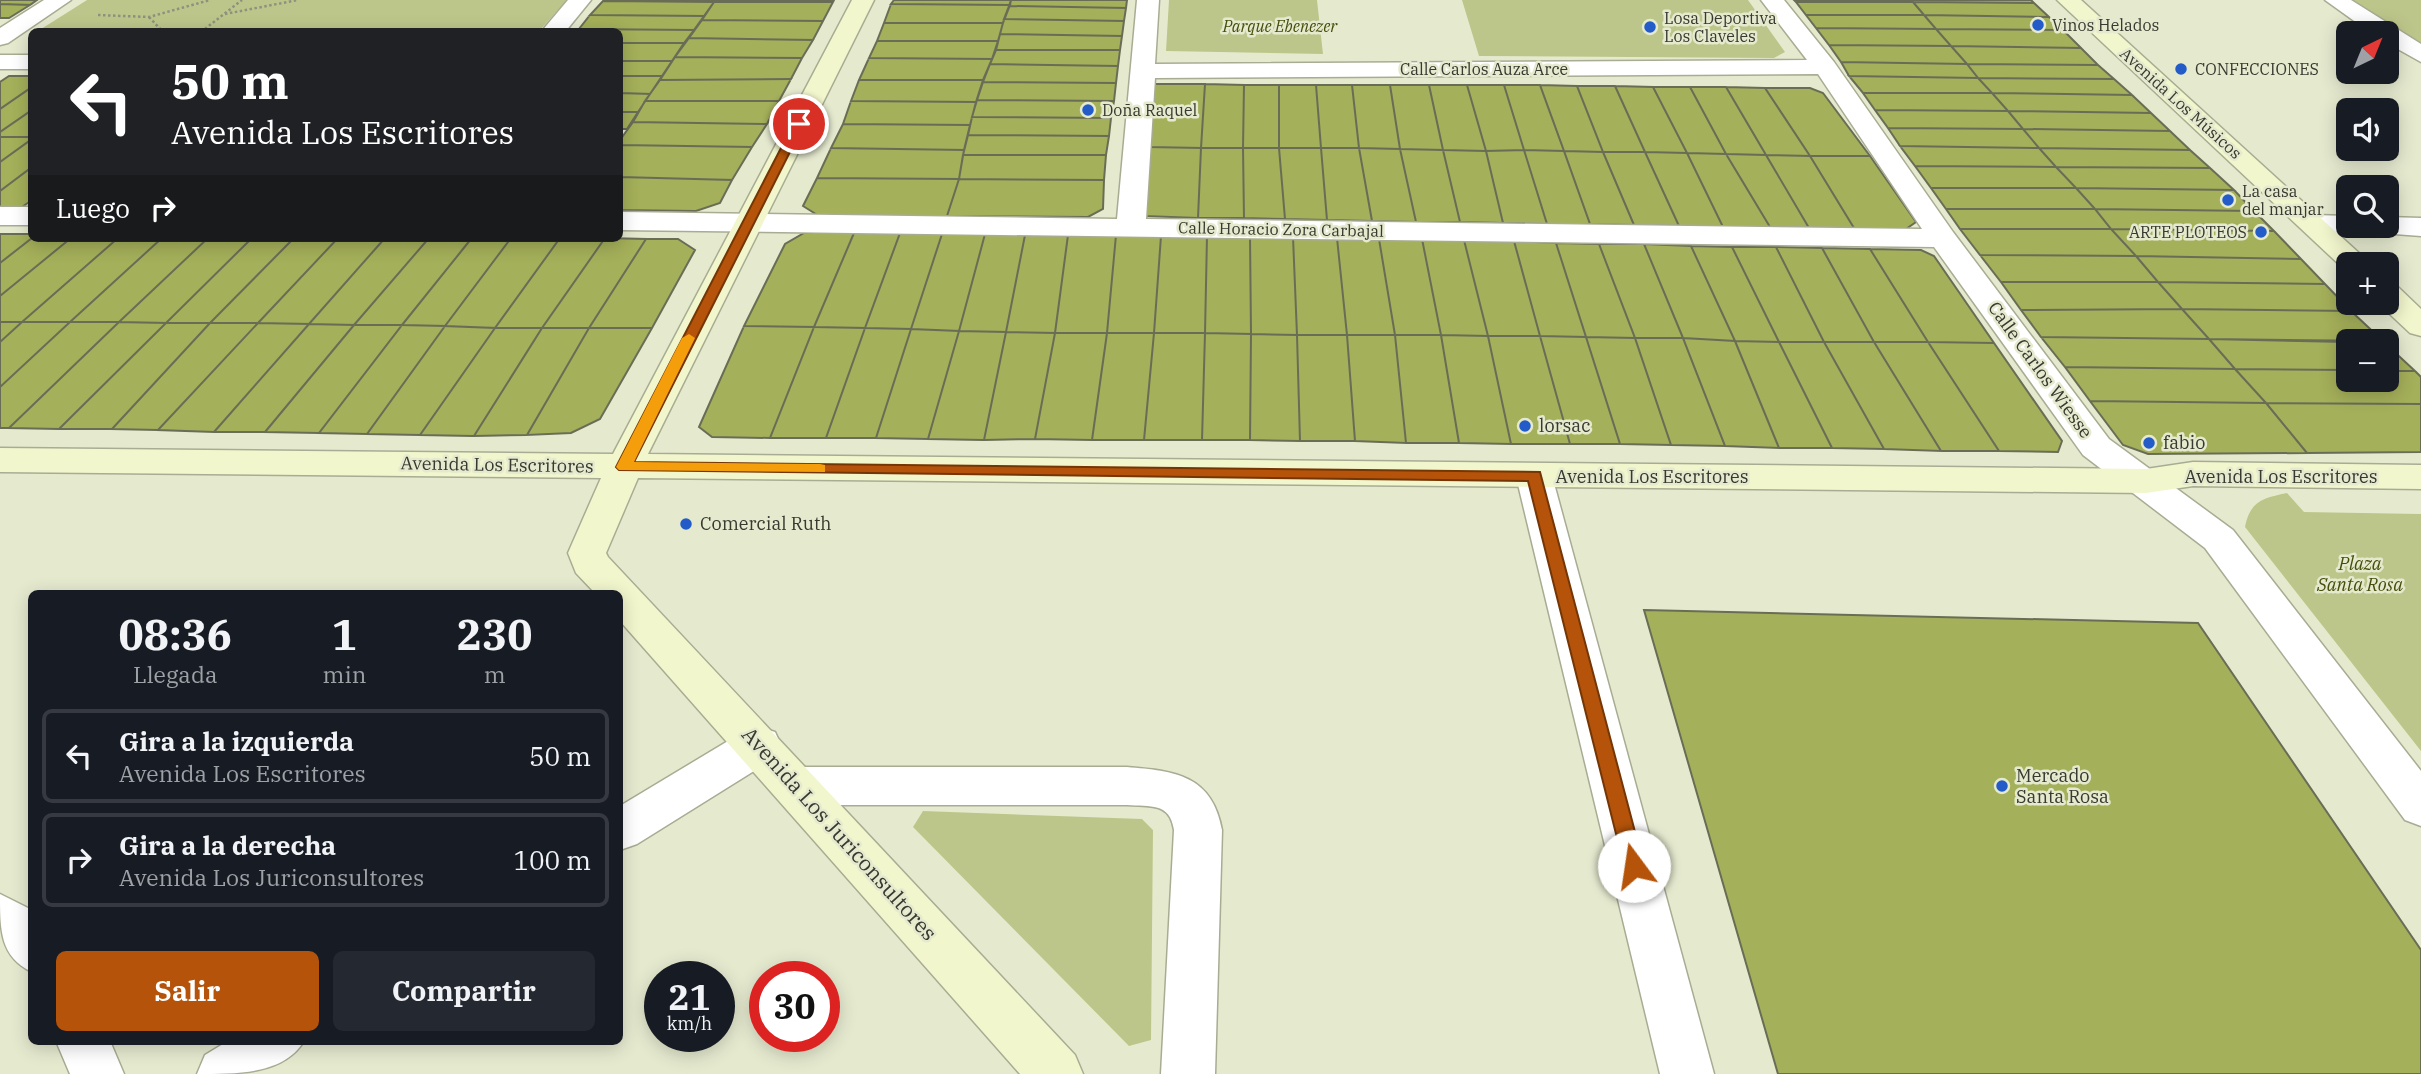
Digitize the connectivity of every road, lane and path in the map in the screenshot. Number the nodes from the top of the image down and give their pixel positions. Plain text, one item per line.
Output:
1 (60, 0) edge
2 (210, 0) edge
3 (242, 0) edge
4 (298, 0) edge
5 (580, 0) edge
6 (863, 0) edge
7 (1148, 0) edge
8 (1772, 0) edge
9 (2068, 0) edge
10 (2336, 0) edge
11 (225, 15) junction
12 (159, 28) edge
13 (207, 28) edge
14 (556, 28) edge
15 (0, 38) edge
16 (2421, 55) edge
17 (0, 62) edge
18 (28, 62) edge
19 (1825, 67) junction
20 (1143, 71) junction
21 (0, 216) edge
22 (28, 216) edge
23 (623, 221) edge
24 (747, 222) junction
25 (2314, 225) junction
26 (2336, 225) edge
27 (2399, 226) edge
28 (1131, 227) junction
29 (2421, 227) edge
30 (1942, 238) junction
31 (2343, 252) edge
32 (2399, 305) edge
33 (2421, 326) edge
34 (0, 460) edge
35 (624, 467) junction
36 (1534, 476) junction
37 (2421, 477) edge
38 (2146, 481) junction
39 (615, 590) edge
40 (623, 598) edge
41 (759, 744) junction
42 (796, 786) junction
43 (2421, 806) edge
44 (623, 828) edge
45 (0, 916) edge
46 (28, 944) edge
47 (85, 1045) edge
48 (271, 1045) edge
49 (97, 1074) edge
50 (224, 1074) edge
51 (1056, 1074) edge
52 (1188, 1074) edge
53 (1687, 1074) edge

1 - 15 street
2 - 12 path
3 - 11 path
4 - 11 path
5 - 14 street
6 - 24 street, Avenida Los Juriconsultores
7 - 20 street
8 - 19 street, Calle Carlos Wiesse
9 - 25 street, Avenida Los Músicos
10 - 16 street
11 - 13 path
17 - 18 street
19 - 20 street, Calle Carlos Auza Arce
19 - 30 street, Calle Carlos Wiesse
20 - 28 street
21 - 22 street
23 - 24 street, Calle Horacio Zora Carbajal
24 - 28 street, Calle Horacio Zora Carbajal
24 - 35 street, Avenida Los Juriconsultores
25 - 26 street
25 - 31 street, Avenida Los Músicos
27 - 29 street
28 - 30 street, Calle Horacio Zora Carbajal
30 - 38 street, Calle Carlos Wiesse
32 - 33 street
34 - 35 street, Avenida Los Escritores
35 - 36 street, Avenida Los Escritores
35 - 39 street, Avenida Los Juriconsultores
36 - 38 street, Avenida Los Escritores
36 - 53 street
37 - 38 street, Avenida Los Escritores
38 - 43 street, Calle Carlos Wiesse
40 - 41 street, Avenida Los Juriconsultores
41 - 42 street, Avenida Los Juriconsultores
41 - 44 street
42 - 51 street, Avenida Los Juriconsultores
42 - 52 street
45 - 46 street
47 - 49 street
48 - 50 street

